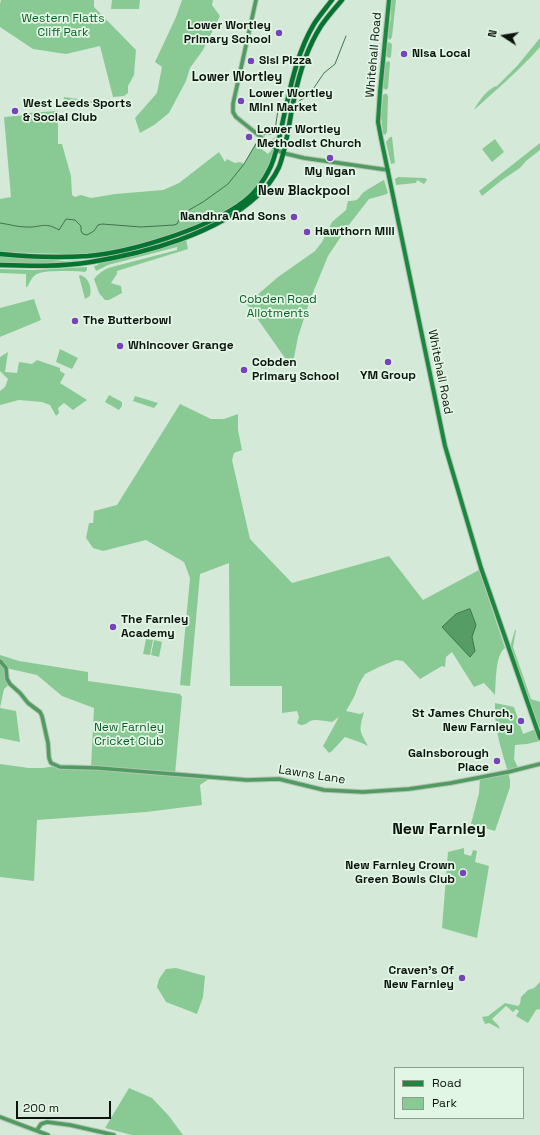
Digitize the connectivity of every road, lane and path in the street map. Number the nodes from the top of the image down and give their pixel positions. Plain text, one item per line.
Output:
1 (256, 0) edge
2 (332, 0) edge
3 (342, 0) edge
4 (389, 0) edge
5 (280, 138) junction
6 (268, 143) junction
7 (285, 143) junction
8 (276, 150) junction
9 (283, 153) junction
10 (271, 165) junction
11 (388, 170) junction
12 (0, 254) edge
13 (81, 256) junction
14 (90, 262) junction
15 (0, 265) edge
16 (0, 660) edge
17 (540, 738) edge
18 (540, 764) edge
19 (0, 1117) edge
20 (37, 1130) junction
21 (48, 1135) edge
22 (114, 1135) edge

1 - 6 street
2 - 5 highway
3 - 7 highway
4 - 11 main road, Whitehall Road
5 - 6 street
5 - 8 highway
6 - 8 street
7 - 8 highway
7 - 9 highway
8 - 9 street
8 - 10 highway
9 - 10 highway
9 - 11 street
9 - 14 highway
10 - 13 highway
11 - 17 main road, Whitehall Road
12 - 13 highway
13 - 14 highway
14 - 15 highway
16 - 18 street, Lawns Lane
19 - 20 street
20 - 21 street
20 - 22 street

